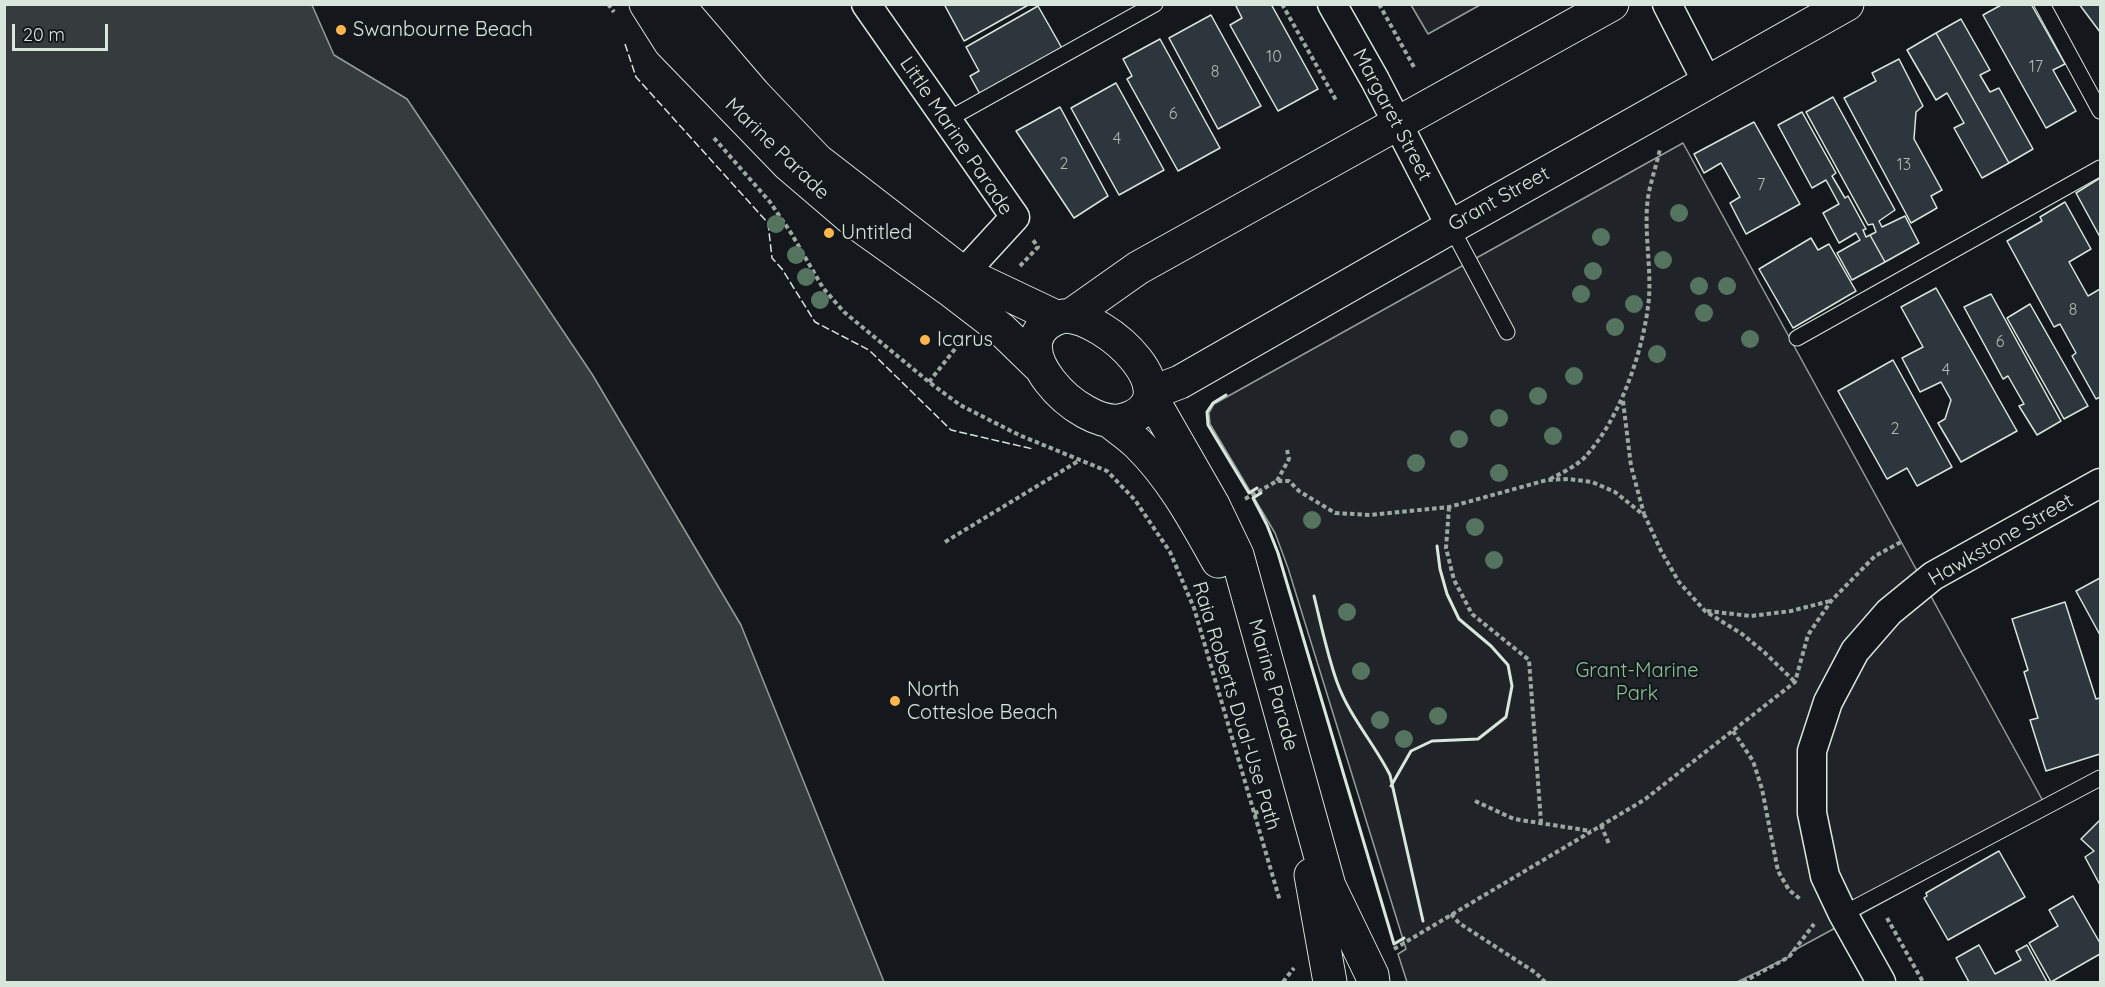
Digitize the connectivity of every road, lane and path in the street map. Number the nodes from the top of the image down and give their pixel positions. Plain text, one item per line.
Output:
1 (608, 4) edge
2 (646, 4) edge
3 (677, 4) edge
4 (866, 4) edge
5 (1155, 4) edge
6 (1282, 4) edge
7 (1332, 4) edge
8 (1379, 4) edge
9 (1612, 4) edge
10 (1667, 4) edge
11 (1847, 4) edge
12 (2042, 4) edge
13 (616, 14) dead end
14 (1415, 69) dead end
15 (1707, 82) junction
16 (1336, 102) dead end
17 (2100, 111) edge
18 (947, 120) junction
19 (1398, 124) junction
20 (711, 135) dead end
21 (1660, 149) dead end
22 (2100, 168) edge
23 (1451, 227) junction
24 (956, 281) junction
25 (1064, 317) junction
26 (1507, 332) dead end
27 (1797, 338) dead end
28 (1038, 365) junction
29 (1151, 395) junction
30 (1623, 400) junction
31 (1112, 423) junction
32 (1287, 450) dead end
33 (1080, 460) junction
34 (1547, 480) junction
35 (1277, 481) junction
36 (2100, 483) edge
37 (1245, 499) dead end
38 (1449, 507) junction
39 (1645, 516) junction
40 (945, 542) dead end
41 (1901, 542) dead end
42 (1831, 601) junction
43 (1705, 611) junction
44 (1795, 682) junction
45 (1732, 731) junction
46 (2100, 778) edge
47 (1475, 801) dead end
48 (1268, 810) dead end
49 (1254, 813) junction
50 (1541, 822) junction
51 (1601, 825) junction
52 (1591, 832) junction
53 (1609, 844) dead end
54 (1875, 897) junction
55 (1282, 910) dead end
56 (1451, 914) junction
57 (1833, 914) junction
58 (1391, 951) dead end
59 (1315, 978) edge
60 (1283, 982) edge
61 (1373, 982) edge
62 (1545, 982) edge
63 (1743, 982) edge
64 (1881, 982) edge
65 (1923, 982) edge

1 - 13 path
2 - 24 street, Marine Parade
3 - 24 street, Marine Parade
4 - 18 street, Little Marine Parade
5 - 18 lane
6 - 16 path
7 - 19 street, Margaret Street
8 - 14 path
9 - 19 street
10 - 15 street
11 - 15 street, Grant Street
12 - 17 lane
15 - 23 street, Grant Street
18 - 24 street, Little Marine Parade
19 - 23 street, Margaret Street
19 - 25 street
20 - 33 path, Raia Roberts Dual-Use Path
21 - 30 path
22 - 27 lane
23 - 26 lane
23 - 29 street, Grant Street
24 - 25 street, Marine Parade
24 - 28 street, Marine Parade
25 - 28 street
25 - 29 street
28 - 31 street
29 - 31 street
29 - 61 street, Marine Parade
30 - 34 path
30 - 39 path
31 - 59 street, Marine Parade
32 - 35 path
33 - 40 path
33 - 49 path, Raia Roberts Dual-Use Path
34 - 38 path
34 - 39 path
35 - 37 path
35 - 38 path
36 - 57 street, Hawkstone Street
38 - 50 path
39 - 43 path
41 - 42 path
42 - 43 path
42 - 44 path
43 - 44 path
44 - 45 path
45 - 51 path
45 - 57 path
46 - 54 lane
47 - 50 path
48 - 49 path
49 - 55 path, Raia Roberts Dual-Use Path
50 - 52 path
51 - 52 path
51 - 53 path
52 - 56 path
54 - 57 lane
54 - 65 path
56 - 58 path
56 - 62 path
57 - 63 path
57 - 64 street, Hawkstone Street
59 - 60 path

